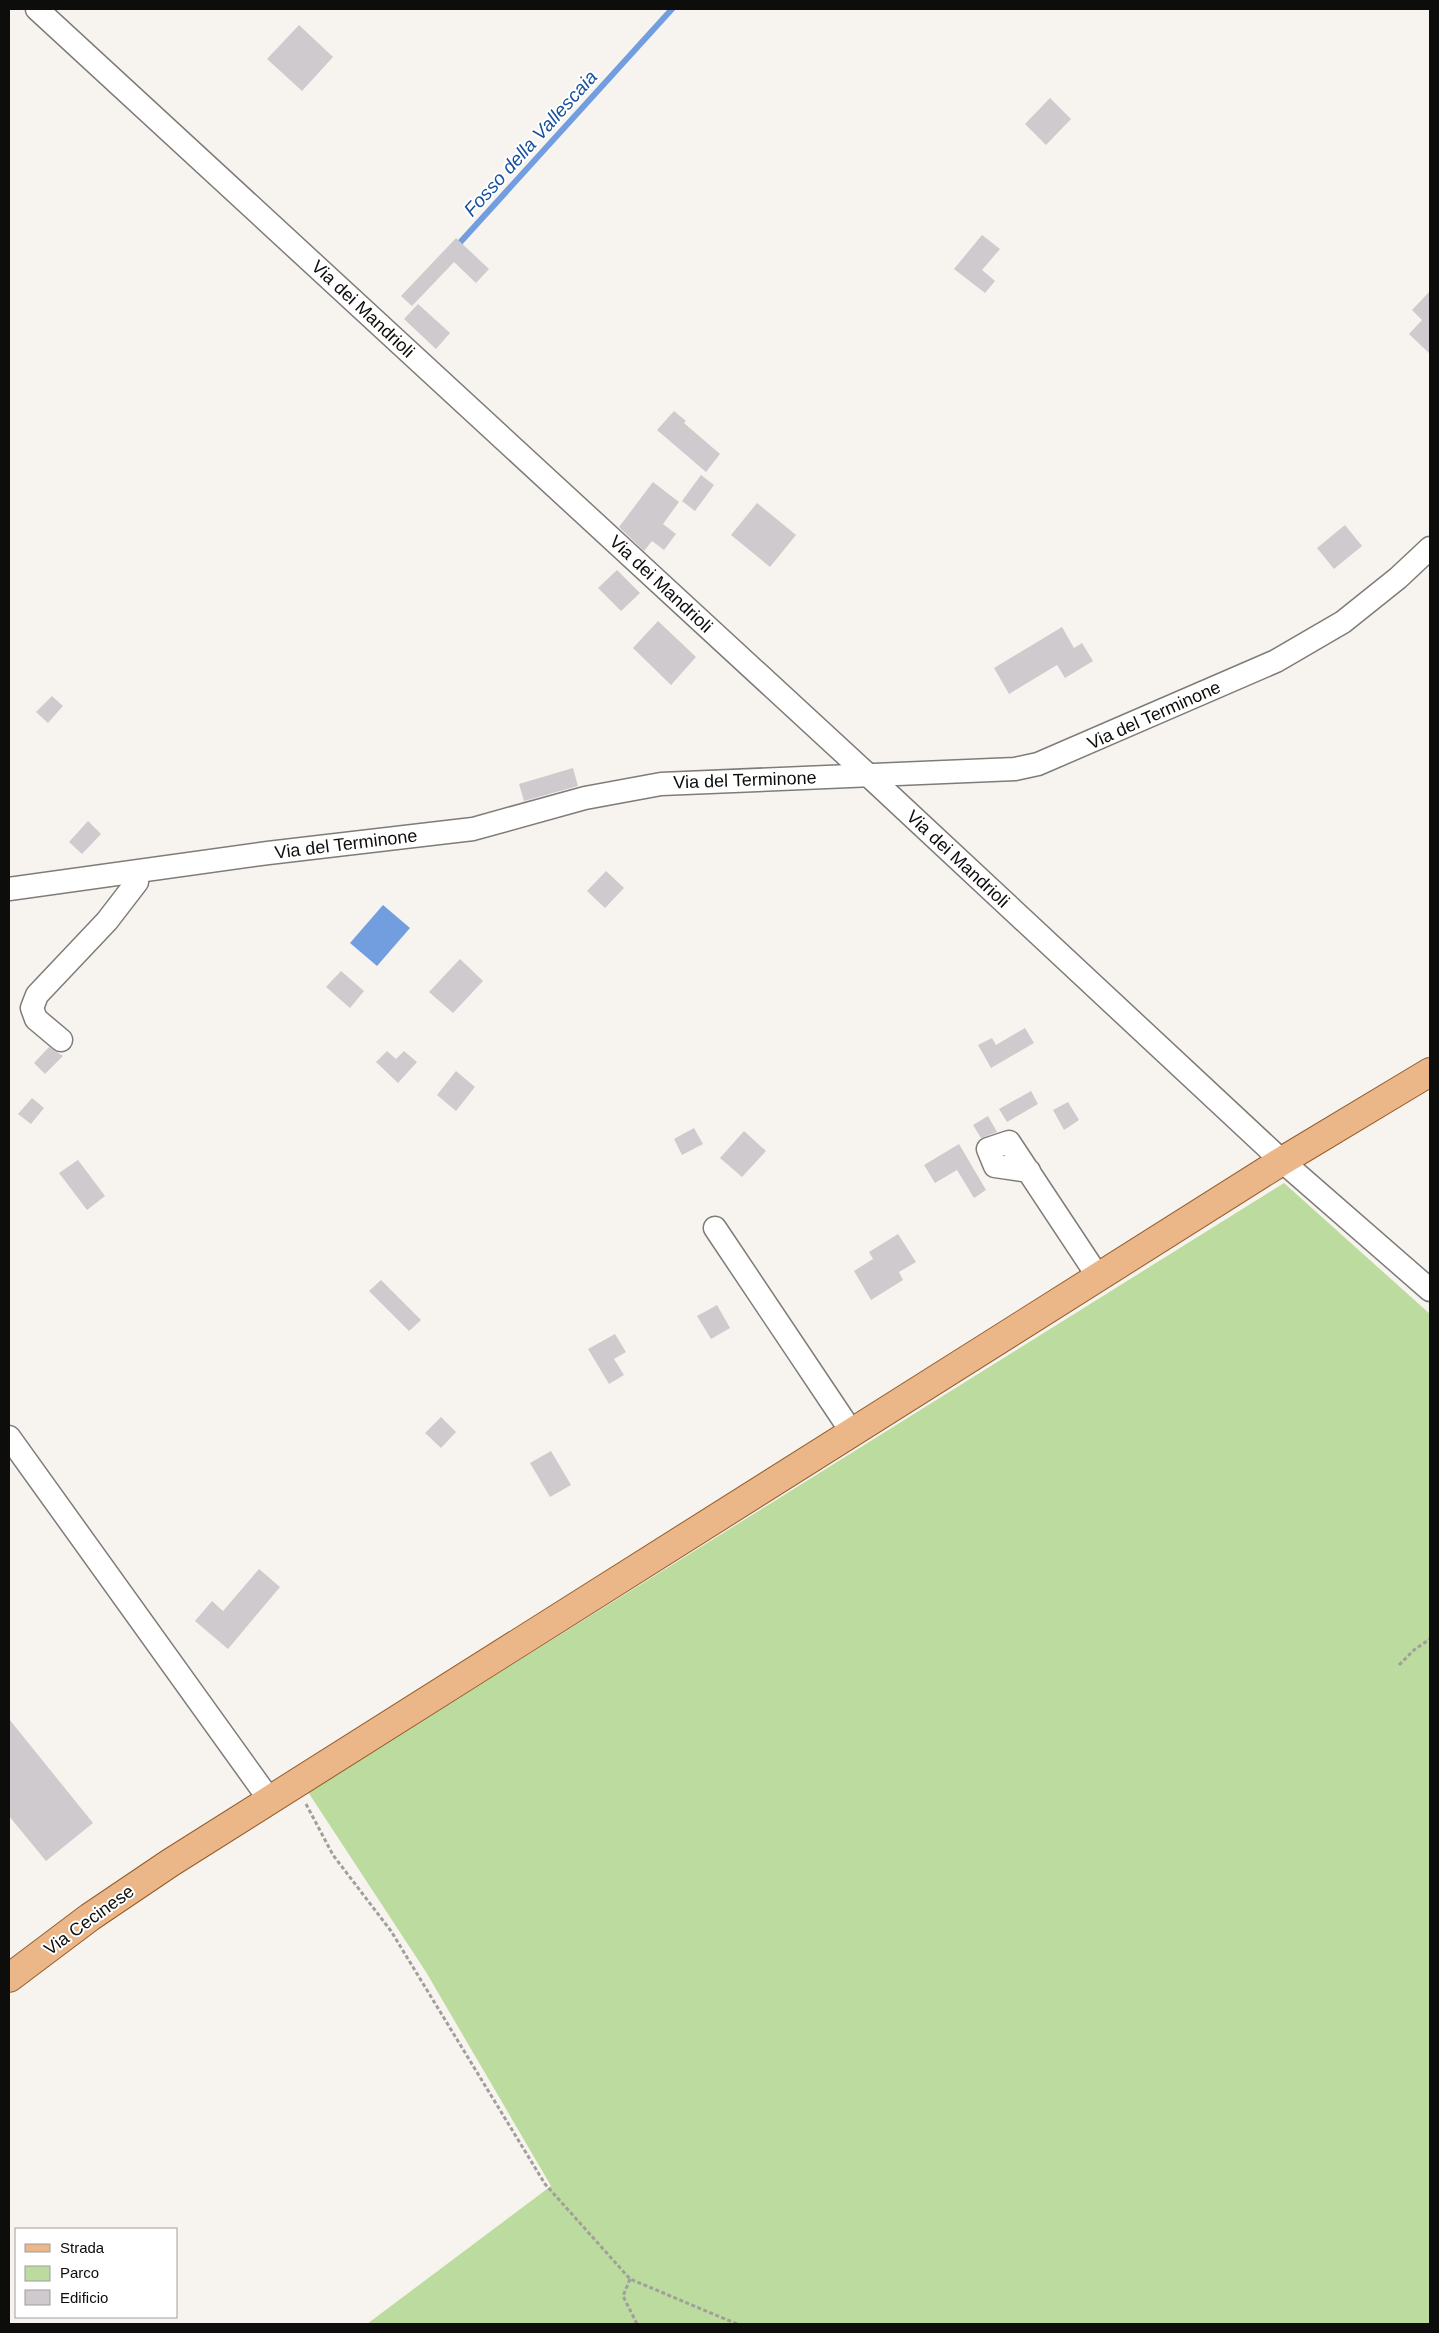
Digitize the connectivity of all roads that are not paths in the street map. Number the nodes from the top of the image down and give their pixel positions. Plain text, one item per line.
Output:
1 (37, 9) edge
2 (1430, 548) edge
3 (868, 775) junction
4 (137, 882) dead end
5 (9, 889) edge
6 (61, 1040) dead end
7 (1430, 1072) edge
8 (1282, 1162) junction
9 (1029, 1171) dead end
10 (716, 1228) dead end
11 (1099, 1278) junction
12 (1430, 1290) edge
13 (853, 1434) junction
14 (9, 1437) edge
15 (269, 1799) junction
16 (9, 1978) edge

1 - 3 street, Via dei Mandrioli
2 - 3 street, Via del Terminone
3 - 5 street, Via del Terminone
3 - 8 street, Via dei Mandrioli
4 - 6 street
7 - 8 main road, Via Cecinese
8 - 11 main road, Via Cecinese
8 - 12 street, Via dei Mandrioli
9 - 11 street
10 - 13 street
11 - 13 main road, Via Cecinese
13 - 15 main road, Via Cecinese
14 - 15 street
15 - 16 main road, Via Cecinese

